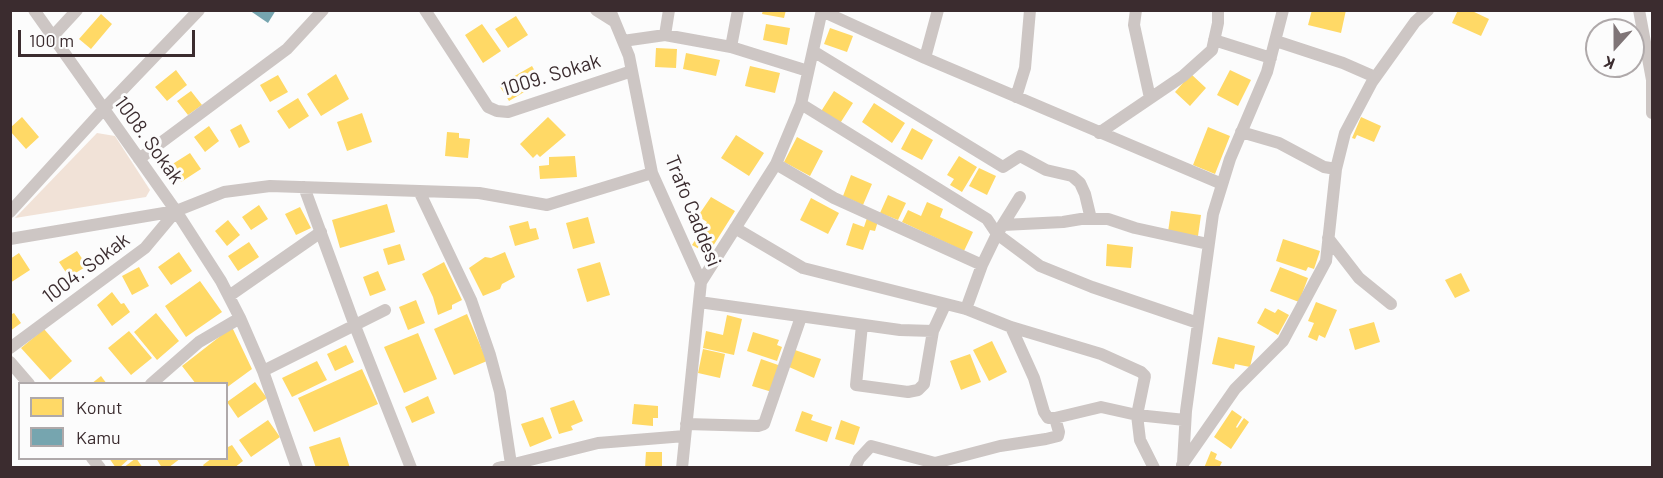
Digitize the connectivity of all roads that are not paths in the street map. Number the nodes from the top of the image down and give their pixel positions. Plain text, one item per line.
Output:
1 (34, 10) edge
2 (77, 10) edge
3 (199, 10) edge
4 (323, 10) edge
5 (425, 10) edge
6 (596, 10) edge
7 (669, 10) edge
8 (738, 10) edge
9 (938, 10) edge
10 (1030, 10) edge
11 (1136, 10) edge
12 (1218, 10) edge
13 (1283, 10) edge
14 (1428, 10) edge
15 (1639, 10) edge
16 (822, 11) edge
17 (613, 16) edge
18 (665, 35) junction
19 (53, 36) junction
20 (1214, 40) junction
21 (622, 41) junction
22 (1276, 41) junction
23 (730, 47) junction
24 (813, 51) junction
25 (926, 58) junction
26 (1271, 58) junction
27 (632, 71) junction
28 (808, 72) junction
29 (1375, 77) junction
30 (1016, 97) junction
31 (1150, 98) junction
32 (801, 104) junction
33 (103, 110) junction
34 (1653, 113) edge
35 (1241, 132) junction
36 (1099, 133) junction
37 (139, 159) junction
38 (776, 164) junction
39 (1336, 169) junction
40 (652, 173) junction
41 (1222, 184) junction
42 (304, 187) junction
43 (419, 191) junction
44 (1020, 197) dead end
45 (176, 211) junction
46 (10, 212) edge
47 (1092, 219) junction
48 (735, 228) junction
49 (1000, 230) junction
50 (321, 232) junction
51 (1328, 238) junction
52 (10, 239) edge
53 (1208, 244) junction
54 (982, 264) junction
55 (701, 282) junction
56 (229, 296) junction
57 (699, 302) junction
58 (1391, 304) dead end
59 (945, 305) junction
60 (966, 309) junction
61 (385, 310) dead end
62 (801, 317) junction
63 (240, 318) junction
64 (1198, 323) junction
65 (862, 325) junction
66 (355, 326) junction
67 (1011, 327) junction
68 (933, 331) junction
69 (10, 348) edge
70 (10, 362) edge
71 (262, 371) junction
72 (26, 382) edge
73 (153, 382) edge
74 (1137, 415) junction
75 (1055, 418) junction
76 (1185, 420) junction
77 (686, 430) junction
78 (511, 464) junction
79 (1182, 466) edge
80 (297, 468) edge
81 (411, 468) edge
82 (498, 468) edge
83 (682, 468) edge
84 (855, 468) edge
85 (1154, 468) edge

1 - 19 street, 1008. Sokak
2 - 19 street
3 - 33 street
4 - 37 street
5 - 27 street, 1009. Sokak
6 - 17 street
7 - 18 street
8 - 23 street
9 - 25 street
10 - 30 street
11 - 31 street
12 - 20 street
13 - 22 street
14 - 29 street
15 - 34 street
16 - 24 street
16 - 25 street
17 - 21 street, Trafo Caddesi
18 - 21 street
18 - 23 street
19 - 33 street, 1008. Sokak
20 - 26 street
20 - 31 street
21 - 27 street, Trafo Caddesi
22 - 26 street
22 - 29 street
23 - 28 street
24 - 28 street
24 - 47 street
25 - 30 street
26 - 35 street
27 - 40 street, Trafo Caddesi
28 - 32 street
29 - 39 street
30 - 36 street
31 - 36 street
32 - 38 street
32 - 49 street
33 - 37 street, 1008. Sokak
33 - 46 street
35 - 39 street
35 - 41 street
36 - 41 street
37 - 45 street, 1008. Sokak
38 - 48 street
38 - 54 street
39 - 51 street
40 - 43 street
40 - 55 street, Trafo Caddesi
41 - 53 street
42 - 43 street
42 - 45 street
42 - 50 street
43 - 78 street
44 - 49 street
45 - 52 street
45 - 56 street, 1008. Sokak
45 - 69 street, 1004. Sokak
47 - 49 street
47 - 53 street
48 - 55 street
48 - 59 street
49 - 54 street
49 - 64 street
50 - 56 street
50 - 66 street
51 - 58 street
51 - 79 street
53 - 64 street
54 - 60 street
55 - 57 street, Trafo Caddesi
56 - 63 street, 1008. Sokak
57 - 62 street
57 - 77 street, Trafo Caddesi
59 - 60 street
59 - 68 street
60 - 67 street
61 - 66 street
62 - 65 street
62 - 77 street
63 - 71 street, 1008. Sokak
63 - 73 street
64 - 76 street
65 - 68 street
65 - 68 street
66 - 71 street
66 - 81 street
67 - 74 street
67 - 75 street
70 - 72 street
71 - 80 street, 1008. Sokak
74 - 75 street
74 - 76 street
74 - 85 street
75 - 84 street
76 - 79 street
77 - 78 street
77 - 83 street, Trafo Caddesi
78 - 82 street

